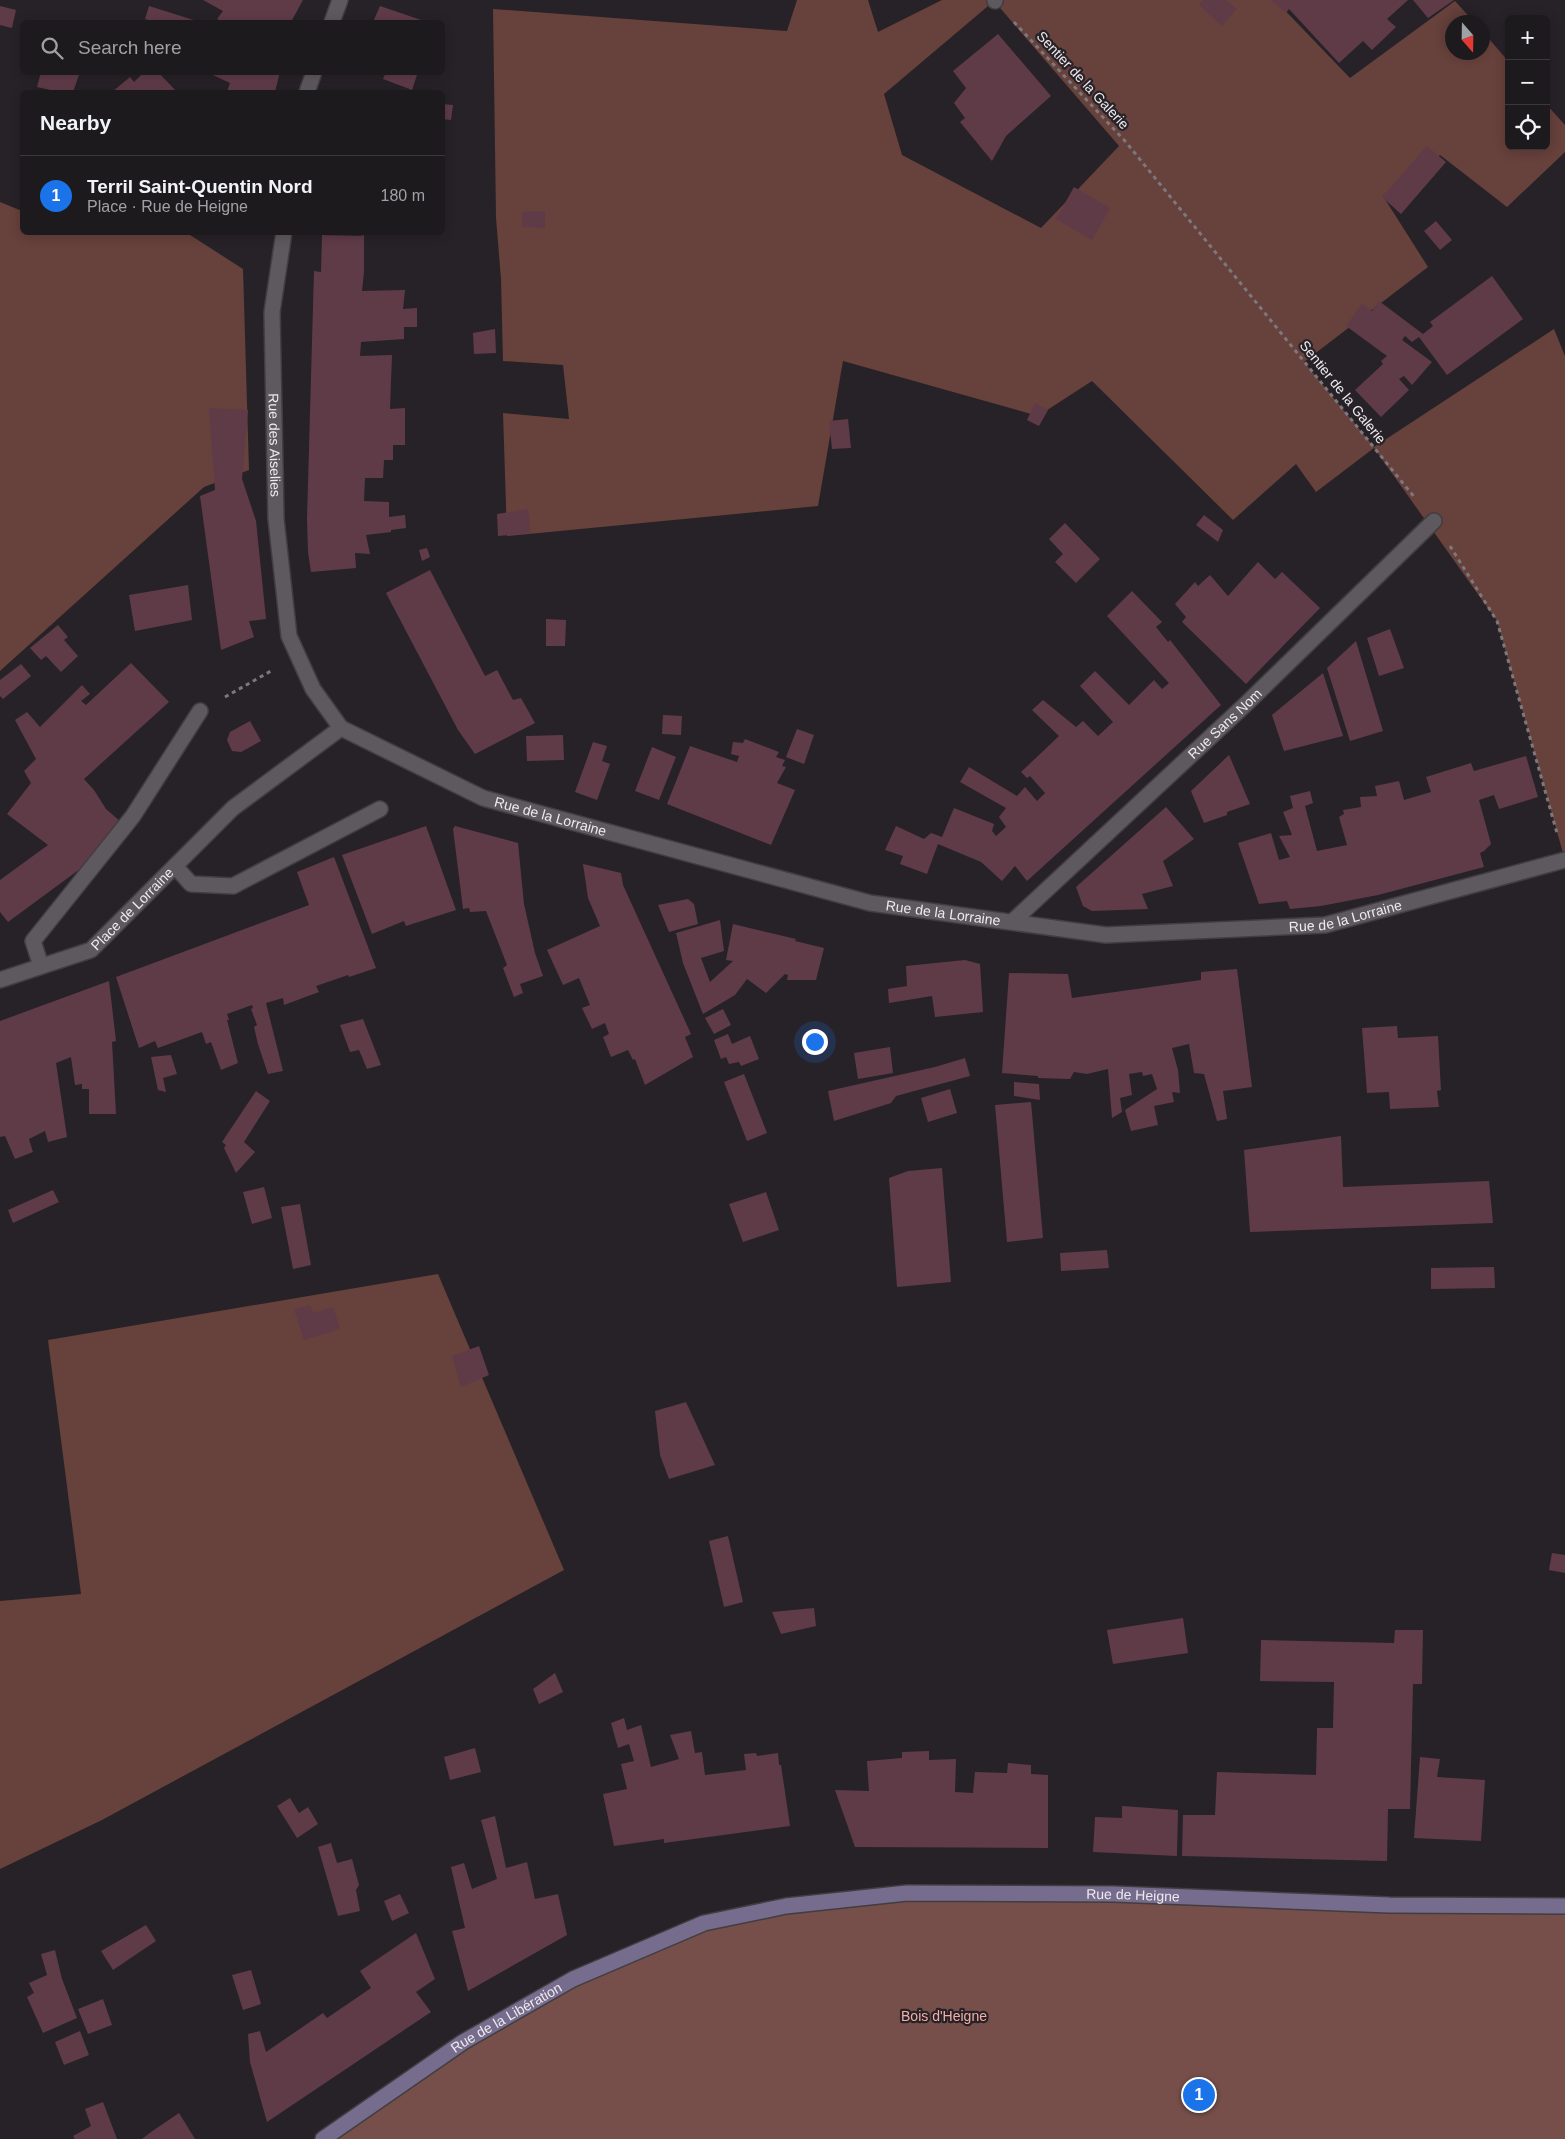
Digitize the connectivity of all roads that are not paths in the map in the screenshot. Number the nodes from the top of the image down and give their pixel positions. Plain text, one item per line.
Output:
1 (340, 0) edge
2 (333, 20) edge
3 (313, 75) edge
4 (308, 90) edge
5 (284, 235) edge
6 (1434, 521) road end
7 (200, 711) road end
8 (341, 728) junction
9 (380, 809) dead end
10 (1565, 860) edge
11 (176, 866) junction
12 (1012, 922) junction
13 (41, 966) junction
14 (0, 980) edge
15 (1565, 1906) edge
16 (704, 1924) joint
17 (323, 2139) edge

1 - 2 street
3 - 4 street
5 - 8 street, Rue des Aiselies
6 - 12 street, Rue Sans Nom
7 - 13 street
8 - 11 street, Place de Lorraine
8 - 12 street, Rue de la Lorraine
9 - 11 street
10 - 12 street, Rue de la Lorraine
11 - 13 street, Place de Lorraine
13 - 14 street
15 - 16 street, Rue de Heigne
16 - 17 street, Rue de la Libération

